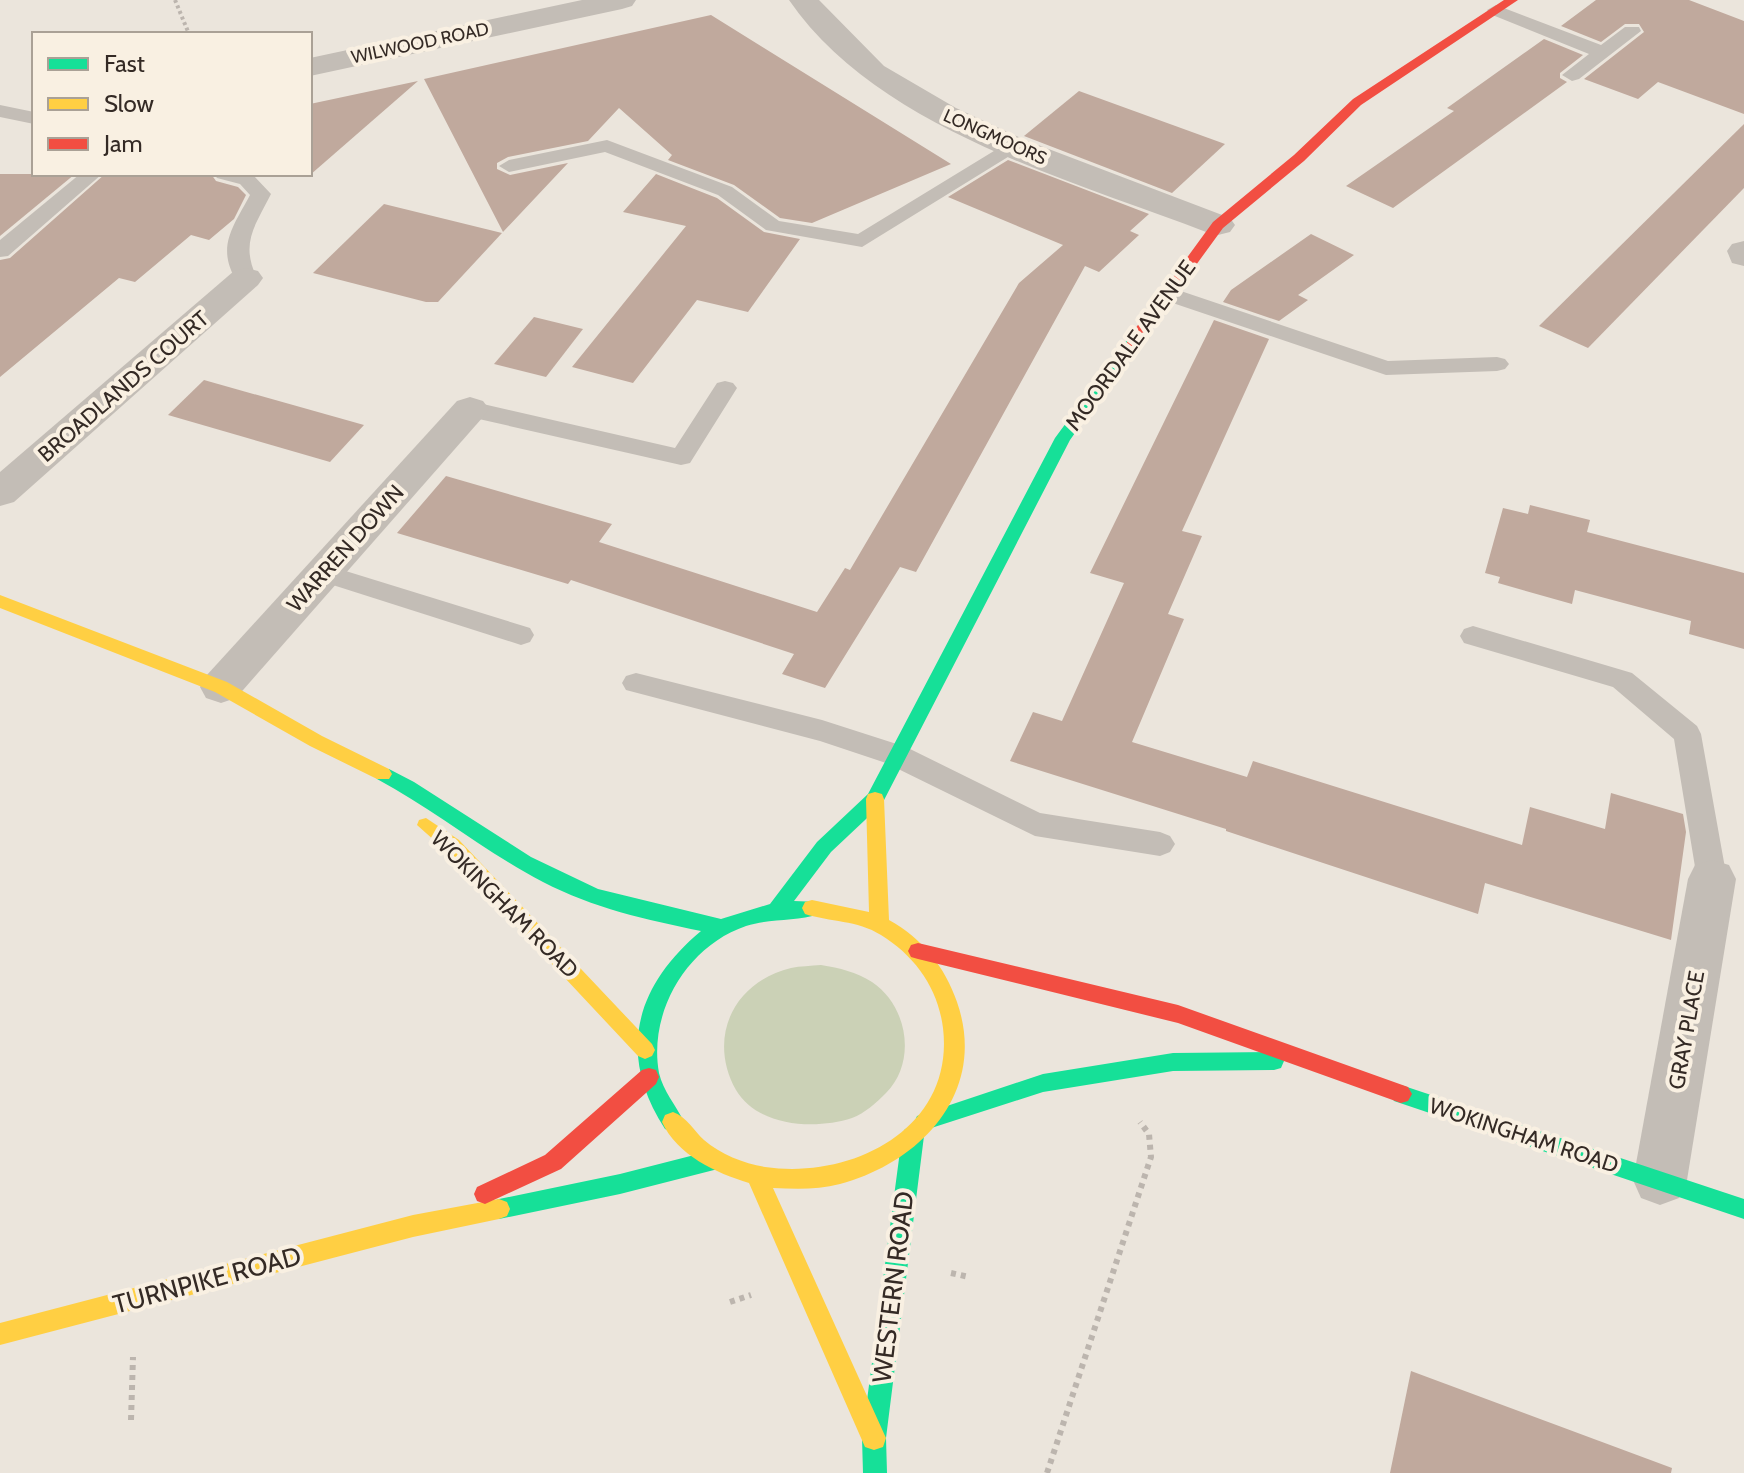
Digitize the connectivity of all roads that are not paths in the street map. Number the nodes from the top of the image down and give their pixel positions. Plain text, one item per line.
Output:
1 (622, 0) edge
2 (803, 0) edge
3 (1504, 5) edge
4 (524, 10) edge
5 (1632, 31) dead end
6 (1602, 52) junction
7 (312, 66) edge
8 (1572, 75) dead end
9 (0, 111) edge
10 (32, 118) edge
11 (1014, 147) junction
12 (509, 166) dead end
13 (90, 176) edge
14 (232, 176) edge
15 (1218, 225) junction
16 (0, 251) edge
17 (246, 278) joint
18 (1166, 293) junction
19 (1497, 364) dead end
20 (725, 388) dead end
21 (470, 409) joint
22 (0, 493) edge
23 (323, 573) junction
24 (0, 601) edge
25 (521, 635) dead end
26 (1473, 636) dead end
27 (636, 683) dead end
28 (221, 687) junction
29 (316, 741) junction
30 (896, 755) junction
31 (391, 798) dead end
32 (875, 799) junction
33 (415, 817) dead end
34 (1160, 844) dead end
35 (1712, 879) joint
36 (777, 909) junction
37 (879, 924) junction
38 (723, 928) junction
39 (918, 951) junction
40 (645, 1050) junction
41 (1304, 1061) junction
42 (649, 1077) junction
43 (919, 1130) junction
44 (714, 1160) junction
45 (757, 1177) junction
46 (1660, 1180) junction
47 (1744, 1209) edge
48 (413, 1226) junction
49 (0, 1334) edge
50 (874, 1438) junction
51 (875, 1473) edge

1 - 4 street, WILWOOD ROAD
2 - 11 street, LONGMOORS
3 - 6 lane
3 - 15 street, MOORDALE AVENUE
4 - 7 street, WILWOOD ROAD
5 - 6 lane
6 - 8 lane
9 - 10 lane
11 - 12 lane
11 - 15 street, LONGMOORS
13 - 16 lane
14 - 17 lane
15 - 18 street, MOORDALE AVENUE
17 - 22 street, BROADLANDS COURT
18 - 19 lane
18 - 30 street, MOORDALE AVENUE
20 - 21 lane
21 - 23 street, WARREN DOWN
23 - 25 lane
23 - 28 street, WARREN DOWN
24 - 28 street, WOKINGHAM ROAD
26 - 35 lane
27 - 30 lane
28 - 29 street, WOKINGHAM ROAD
29 - 31 street, WOKINGHAM ROAD
29 - 38 street, WOKINGHAM ROAD
30 - 32 street, MOORDALE AVENUE
30 - 34 lane
32 - 36 street, MOORDALE AVENUE
32 - 37 street, MOORDALE AVENUE
33 - 40 street, WOKINGHAM ROAD
35 - 46 street, GRAY PLACE
36 - 37 street
36 - 38 street
37 - 39 street
38 - 40 street
39 - 41 street, WOKINGHAM ROAD
39 - 43 street
40 - 42 street
41 - 43 street, WOKINGHAM ROAD
41 - 46 street, WOKINGHAM ROAD
42 - 44 street
42 - 48 street, TURNPIKE ROAD
43 - 45 street
43 - 50 street, WESTERN ROAD
44 - 45 street
44 - 48 street, TURNPIKE ROAD
45 - 50 street, WESTERN ROAD
46 - 47 street, WOKINGHAM ROAD
48 - 49 street, TURNPIKE ROAD
50 - 51 street, WESTERN ROAD

